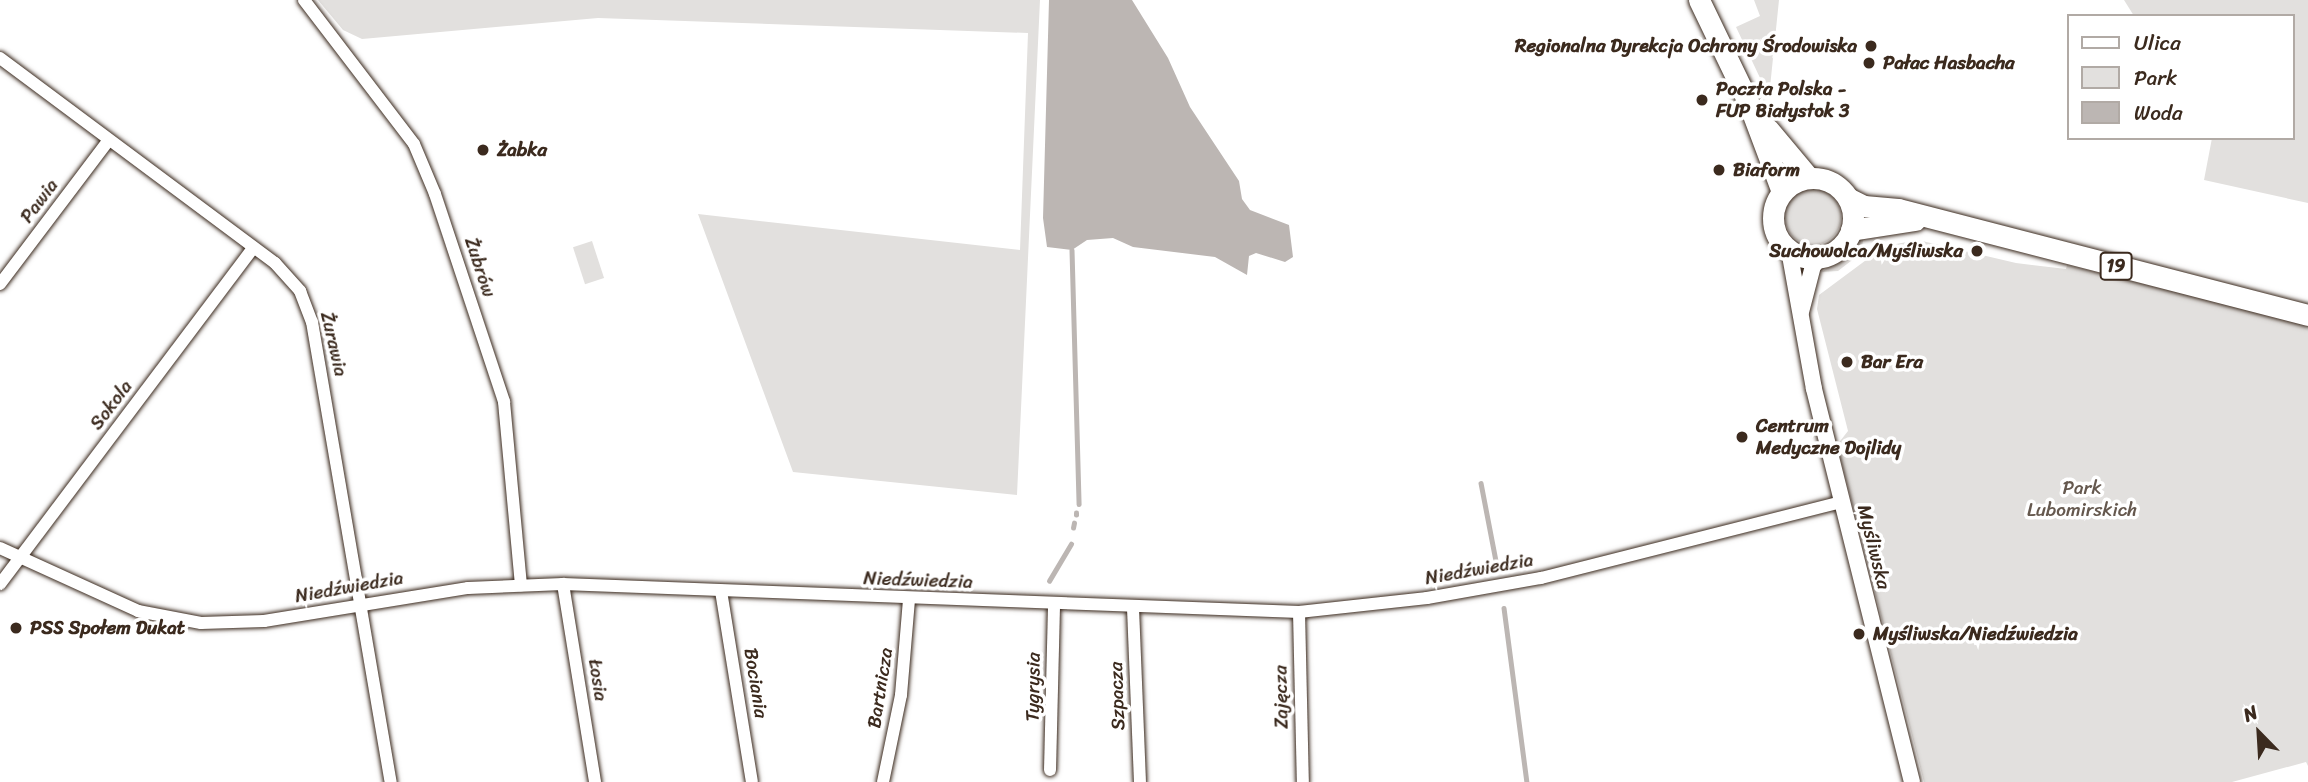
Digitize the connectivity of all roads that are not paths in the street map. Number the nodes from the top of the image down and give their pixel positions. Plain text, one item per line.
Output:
1 (304, 0) edge
2 (1699, 0) edge
3 (0, 58) edge
4 (1749, 104) junction
5 (108, 141) junction
6 (1810, 178) junction
7 (1782, 192) junction
8 (1848, 198) junction
9 (1924, 219) junction
10 (1851, 230) junction
11 (253, 248) junction
12 (1789, 250) junction
13 (1821, 257) junction
14 (0, 284) edge
15 (2308, 315) edge
16 (1799, 321) junction
17 (1842, 502) junction
18 (0, 548) edge
19 (18, 559) junction
20 (563, 583) junction
21 (0, 584) edge
22 (520, 584) junction
23 (721, 591) junction
24 (909, 599) junction
25 (360, 604) junction
26 (1054, 605) junction
27 (1133, 608) junction
28 (1299, 612) junction
29 (1050, 770) dead end
30 (391, 782) edge
31 (595, 782) edge
32 (752, 782) edge
33 (883, 782) edge
34 (1140, 782) edge
35 (1303, 782) edge
36 (1912, 782) edge

1 - 22 street, Żubrów
2 - 4 highway, 19
3 - 5 street, Żurawia
4 - 6 highway, 19
4 - 7 highway, 19
5 - 11 street, Żurawia
5 - 14 street, Pawia
6 - 7 highway
6 - 8 highway, 19
7 - 12 highway
8 - 9 highway, 19
8 - 10 highway
9 - 10 highway, 19
9 - 15 highway, 19
10 - 13 highway
11 - 19 street, Sokola
11 - 25 street, Żurawia
12 - 13 highway
12 - 16 street, Myśliwska
13 - 16 street, Myśliwska
16 - 17 street, Myśliwska
17 - 28 street, Niedźwiedzia
17 - 36 street, Myśliwska
18 - 19 street, Niedźwiedzia
19 - 21 street, Sokola
19 - 25 street, Niedźwiedzia
20 - 22 street, Niedźwiedzia
20 - 23 street, Niedźwiedzia
20 - 31 street, Łosia
22 - 25 street, Niedźwiedzia
23 - 24 street, Niedźwiedzia
23 - 32 street, Bociania
24 - 26 street, Niedźwiedzia
24 - 33 street, Bartnicza
25 - 30 street, Żurawia
26 - 27 street, Niedźwiedzia
26 - 29 street, Tygrysia
27 - 28 street, Niedźwiedzia
27 - 34 street, Szpacza
28 - 35 street, Zajęcza

